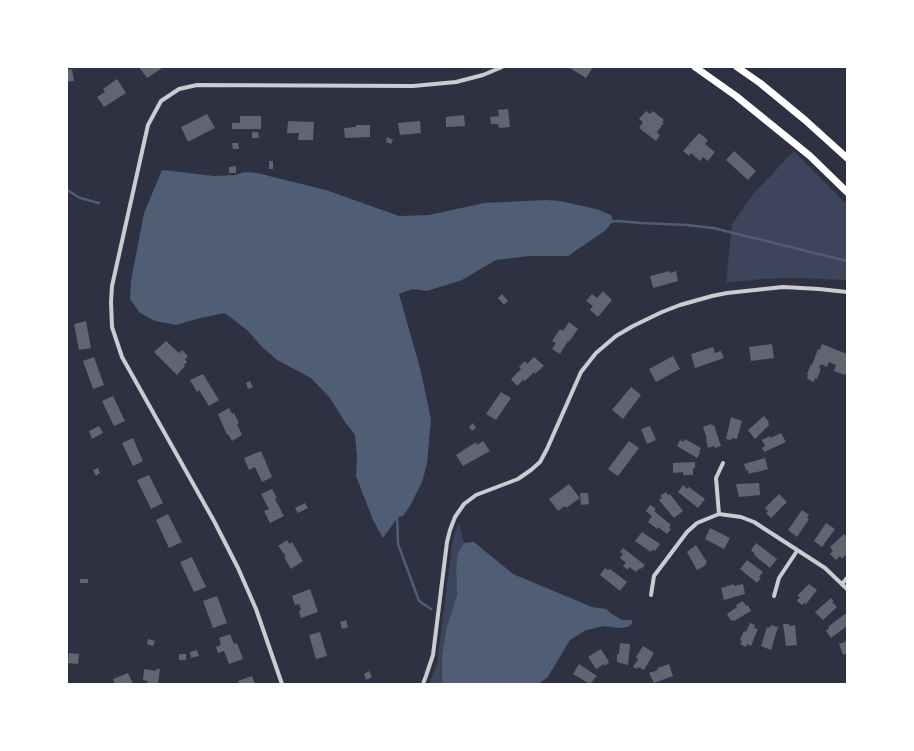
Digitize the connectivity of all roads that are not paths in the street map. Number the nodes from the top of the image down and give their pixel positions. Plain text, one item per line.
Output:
1 (502, 67) edge
2 (695, 67) edge
3 (737, 67) edge
4 (847, 158) edge
5 (847, 192) edge
6 (847, 292) edge
7 (723, 463) dead end
8 (720, 514) junction
9 (797, 550) junction
10 (847, 578) edge
11 (842, 584) junction
12 (847, 589) edge
13 (651, 595) dead end
14 (774, 596) dead end
15 (282, 684) edge
16 (423, 684) edge

1 - 15 street
2 - 5 main road
3 - 4 main road
6 - 16 street
7 - 8 street
8 - 9 street
8 - 13 street
9 - 11 street
9 - 14 street
10 - 11 street
11 - 12 street

